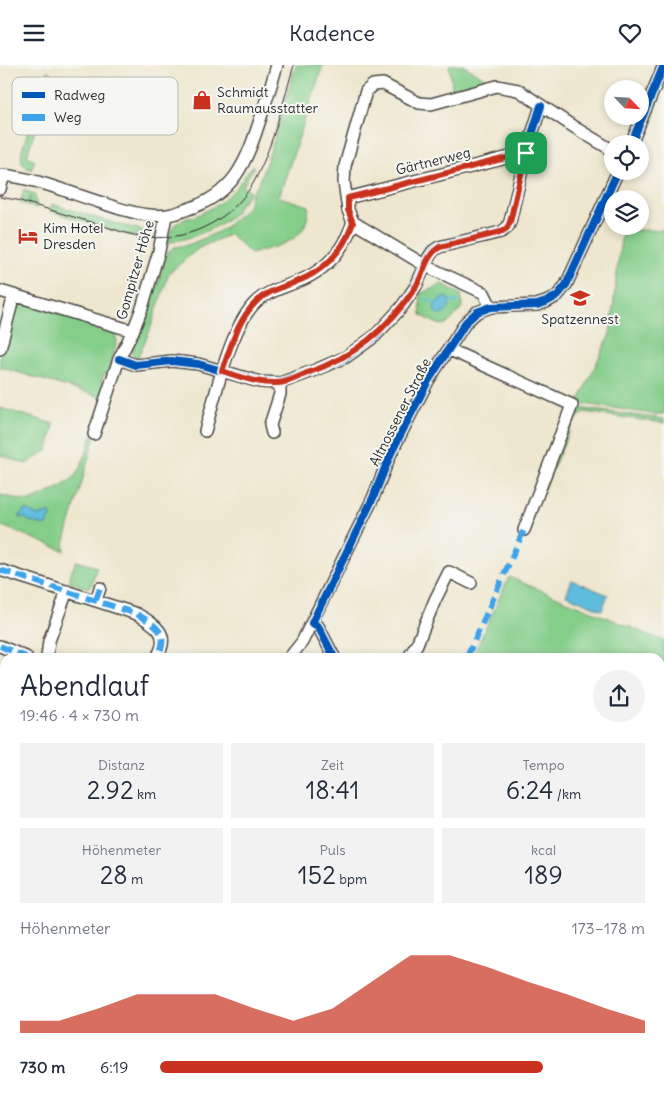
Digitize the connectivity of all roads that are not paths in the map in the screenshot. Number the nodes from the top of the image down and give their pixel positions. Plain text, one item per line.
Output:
1 (277, 65) edge
2 (664, 65) edge
3 (541, 106) junction
4 (635, 135) edge
5 (604, 145) edge
6 (526, 153) junction
7 (2, 175) edge
8 (614, 180) edge
9 (0, 189) edge
10 (348, 198) junction
11 (166, 215) junction
12 (353, 223) junction
13 (426, 266) junction
14 (0, 291) edge
15 (14, 295) junction
16 (491, 307) junction
17 (133, 331) junction
18 (0, 349) edge
19 (448, 349) junction
20 (119, 359) junction
21 (222, 371) junction
22 (280, 383) junction
23 (205, 431) dead end
24 (272, 433) dead end
25 (94, 434) dead end
26 (524, 531) dead end
27 (0, 570) edge
28 (471, 583) dead end
29 (100, 588) dead end
30 (67, 591) junction
31 (96, 600) junction
32 (312, 623) junction
33 (0, 646) edge
34 (17, 653) edge
35 (48, 653) edge
36 (160, 653) edge
37 (293, 653) edge
38 (332, 653) edge
39 (412, 653) edge

1 - 11 street
2 - 4 street
3 - 5 street
3 - 6 street
3 - 10 street
6 - 10 street, Gärtnerweg
6 - 13 street
7 - 9 street, Gompitzer Höhe
7 - 11 street, Gompitzer Höhe
8 - 16 street, Altnossener Straße
10 - 12 street
11 - 17 street, Gompitzer Höhe
12 - 13 street
12 - 21 street
13 - 16 street
13 - 22 street
14 - 15 street, Gompitzer Höhe
15 - 17 street, Gompitzer Höhe
15 - 18 street
16 - 19 street, Altnossener Straße
17 - 20 street
19 - 26 street
19 - 32 street, Altnossener Straße
20 - 21 street
20 - 25 street
21 - 22 street
21 - 23 street
22 - 24 street
27 - 30 street
28 - 39 street
29 - 31 street
30 - 31 street
30 - 35 street
31 - 36 street
32 - 37 street, Altnossener Straße
32 - 38 street
33 - 34 street

